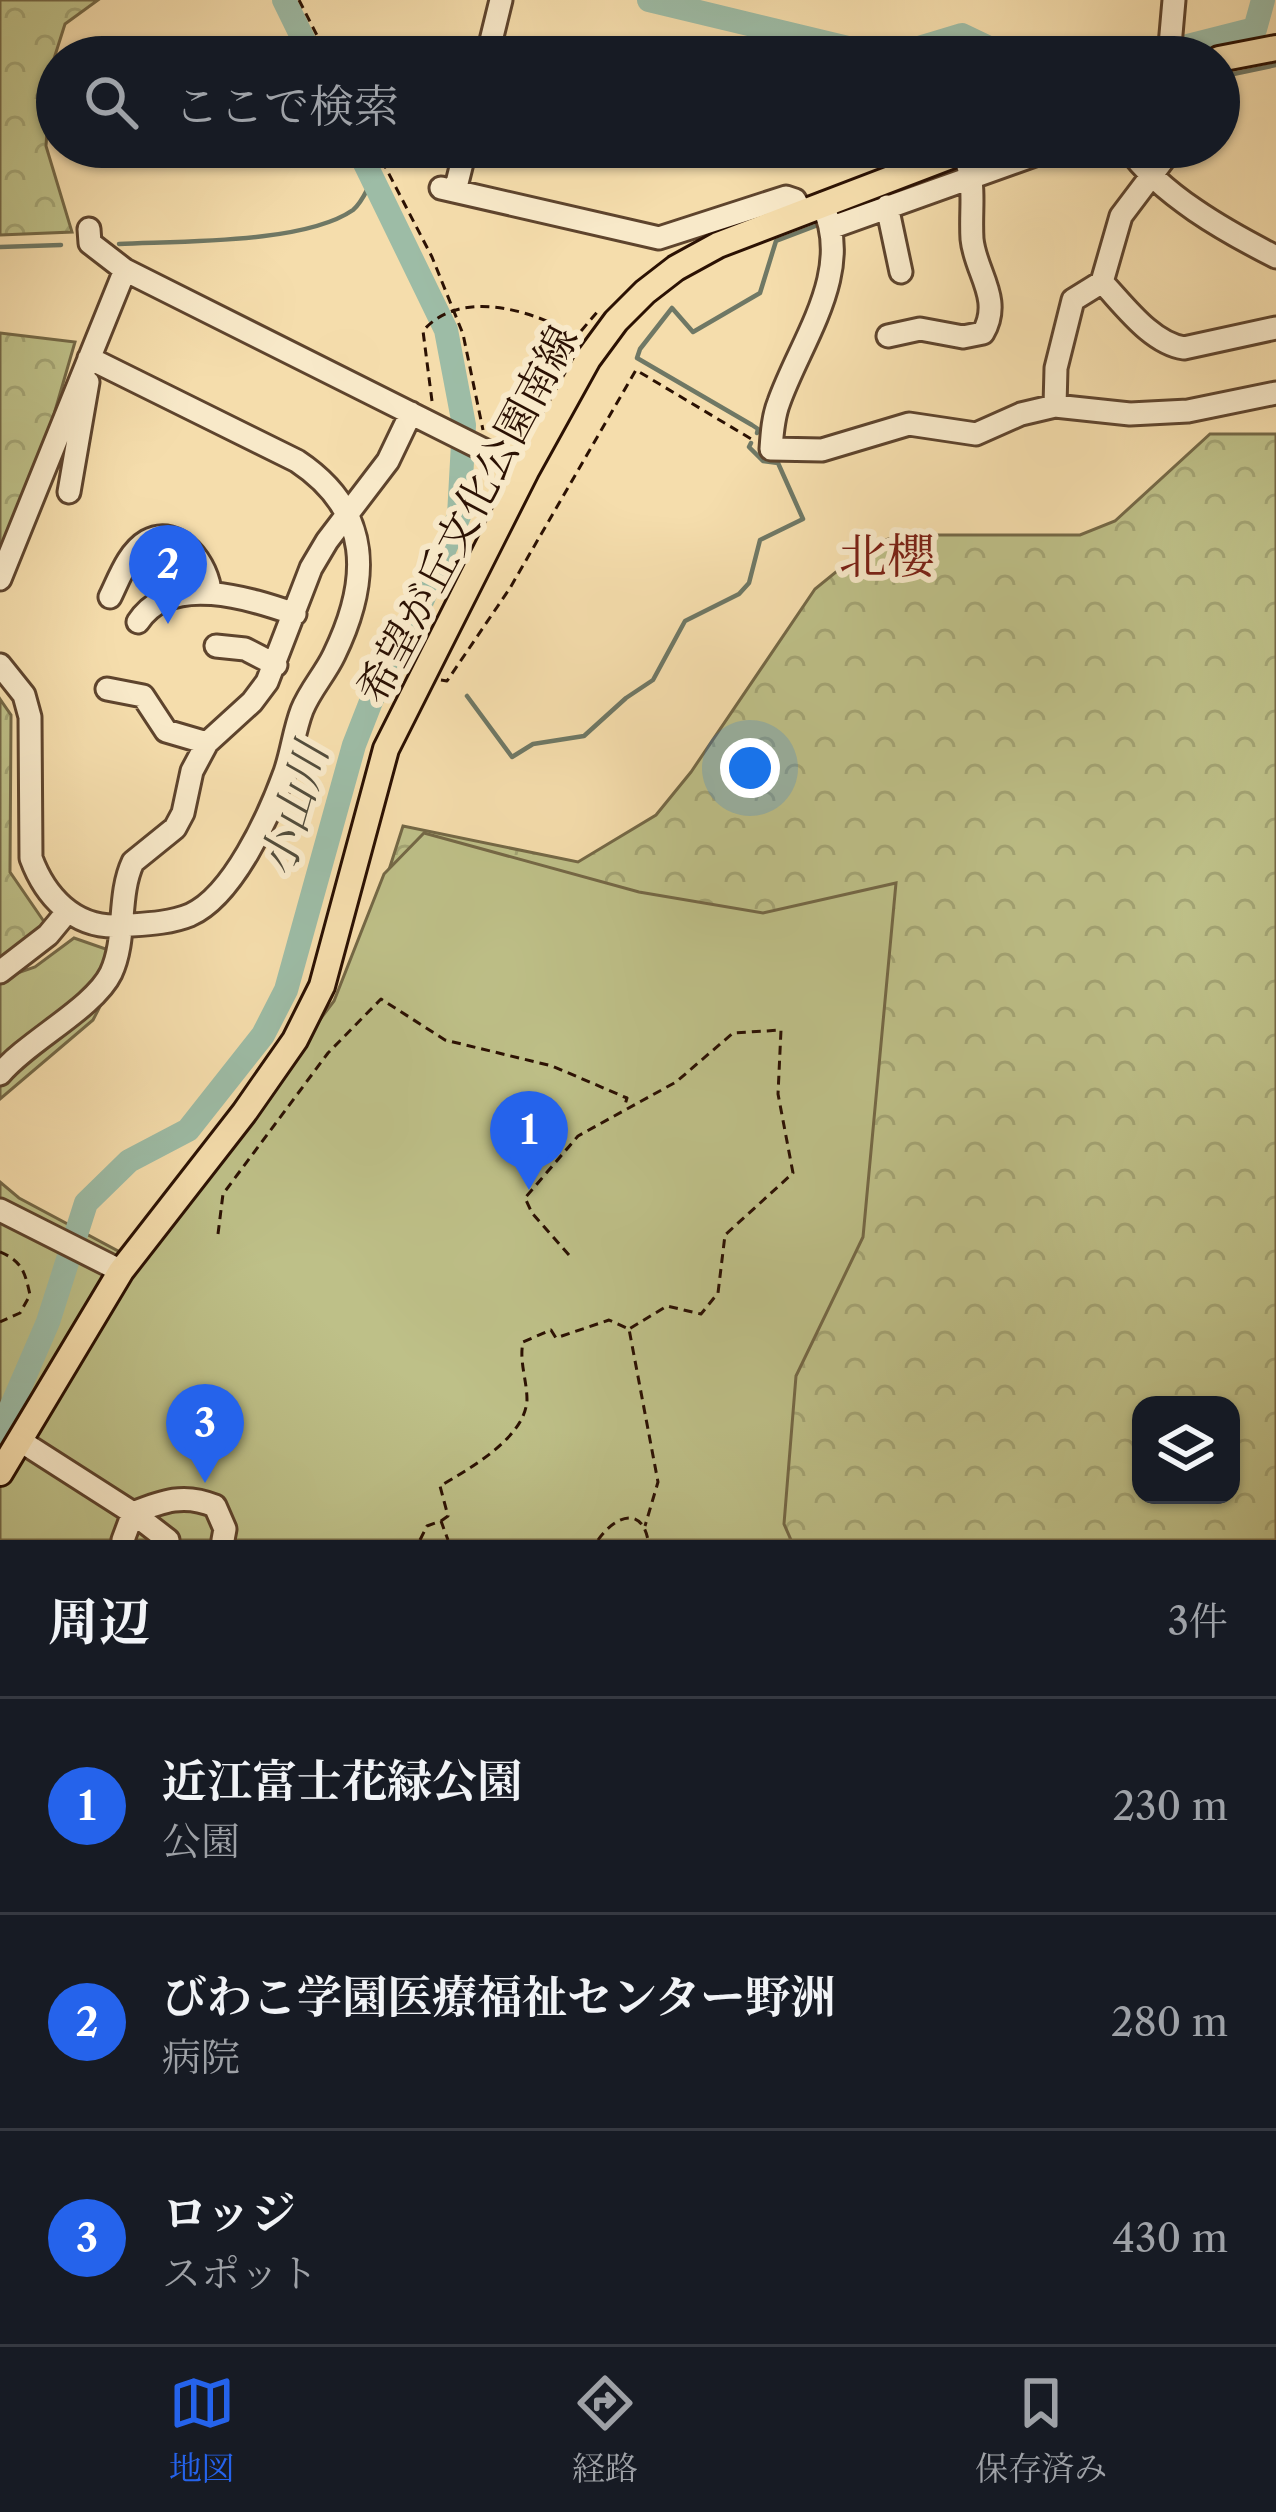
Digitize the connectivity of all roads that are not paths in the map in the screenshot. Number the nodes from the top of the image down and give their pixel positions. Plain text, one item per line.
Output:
1 (501, 0) edge
2 (1174, 0) edge
3 (493, 36) edge
4 (1171, 36) edge
5 (1276, 48) edge
6 (1240, 55) edge
7 (457, 168) edge
8 (925, 168) edge
9 (972, 168) edge
10 (999, 168) edge
11 (1146, 168) edge
12 (1159, 168) edge
13 (1153, 176) junction
14 (974, 177) junction
15 (887, 206) junction
16 (819, 214) junction
17 (89, 229) dead end
18 (1276, 257) edge
19 (1276, 267) edge
20 (125, 270) junction
21 (901, 272) dead end
22 (1276, 278) edge
23 (1102, 282) junction
24 (1276, 328) edge
25 (887, 336) dead end
26 (89, 358) junction
27 (1276, 393) edge
28 (1055, 406) junction
29 (420, 417) junction
30 (526, 471) junction
31 (69, 492) dead end
32 (349, 512) junction
33 (0, 578) edge
34 (210, 593) junction
35 (110, 597) dead end
36 (295, 614) junction
37 (138, 622) dead end
38 (216, 646) dead end
39 (0, 665) edge
40 (276, 665) junction
41 (107, 689) dead end
42 (207, 743) junction
43 (68, 912) junction
44 (121, 925) junction
45 (0, 972) edge
46 (0, 1074) edge
47 (0, 1210) edge
48 (121, 1271) junction
49 (19, 1440) junction
50 (0, 1473) edge
51 (134, 1513) junction
52 (123, 1540) edge
53 (168, 1540) edge
54 (224, 1540) edge

1 - 3 street
2 - 4 street
5 - 6 main road
7 - 16 street
8 - 16 main road, 希望が丘文化公園南線
9 - 14 street
10 - 14 street
11 - 13 street
12 - 13 street
13 - 18 street
13 - 23 street
14 - 15 street
14 - 25 street
15 - 16 street
15 - 21 street
16 - 28 street
16 - 30 main road, 希望が丘文化公園南線
17 - 20 street
19 - 22 street
20 - 26 street
20 - 29 street
23 - 24 street
23 - 28 street
26 - 31 street
26 - 32 street
26 - 33 street
27 - 28 street
29 - 30 street
29 - 32 street
30 - 48 main road, 希望が丘文化公園南線
32 - 36 street
32 - 44 street
34 - 35 street
34 - 36 street
34 - 37 street
36 - 40 street
38 - 40 street
39 - 43 street
40 - 42 street
41 - 42 street
42 - 44 street
43 - 44 street
43 - 45 street
44 - 46 street
47 - 48 street
48 - 49 main road, 希望が丘文化公園南線
49 - 50 main road, 希望が丘文化公園南線
49 - 51 street
51 - 52 street
51 - 53 street
51 - 54 street

